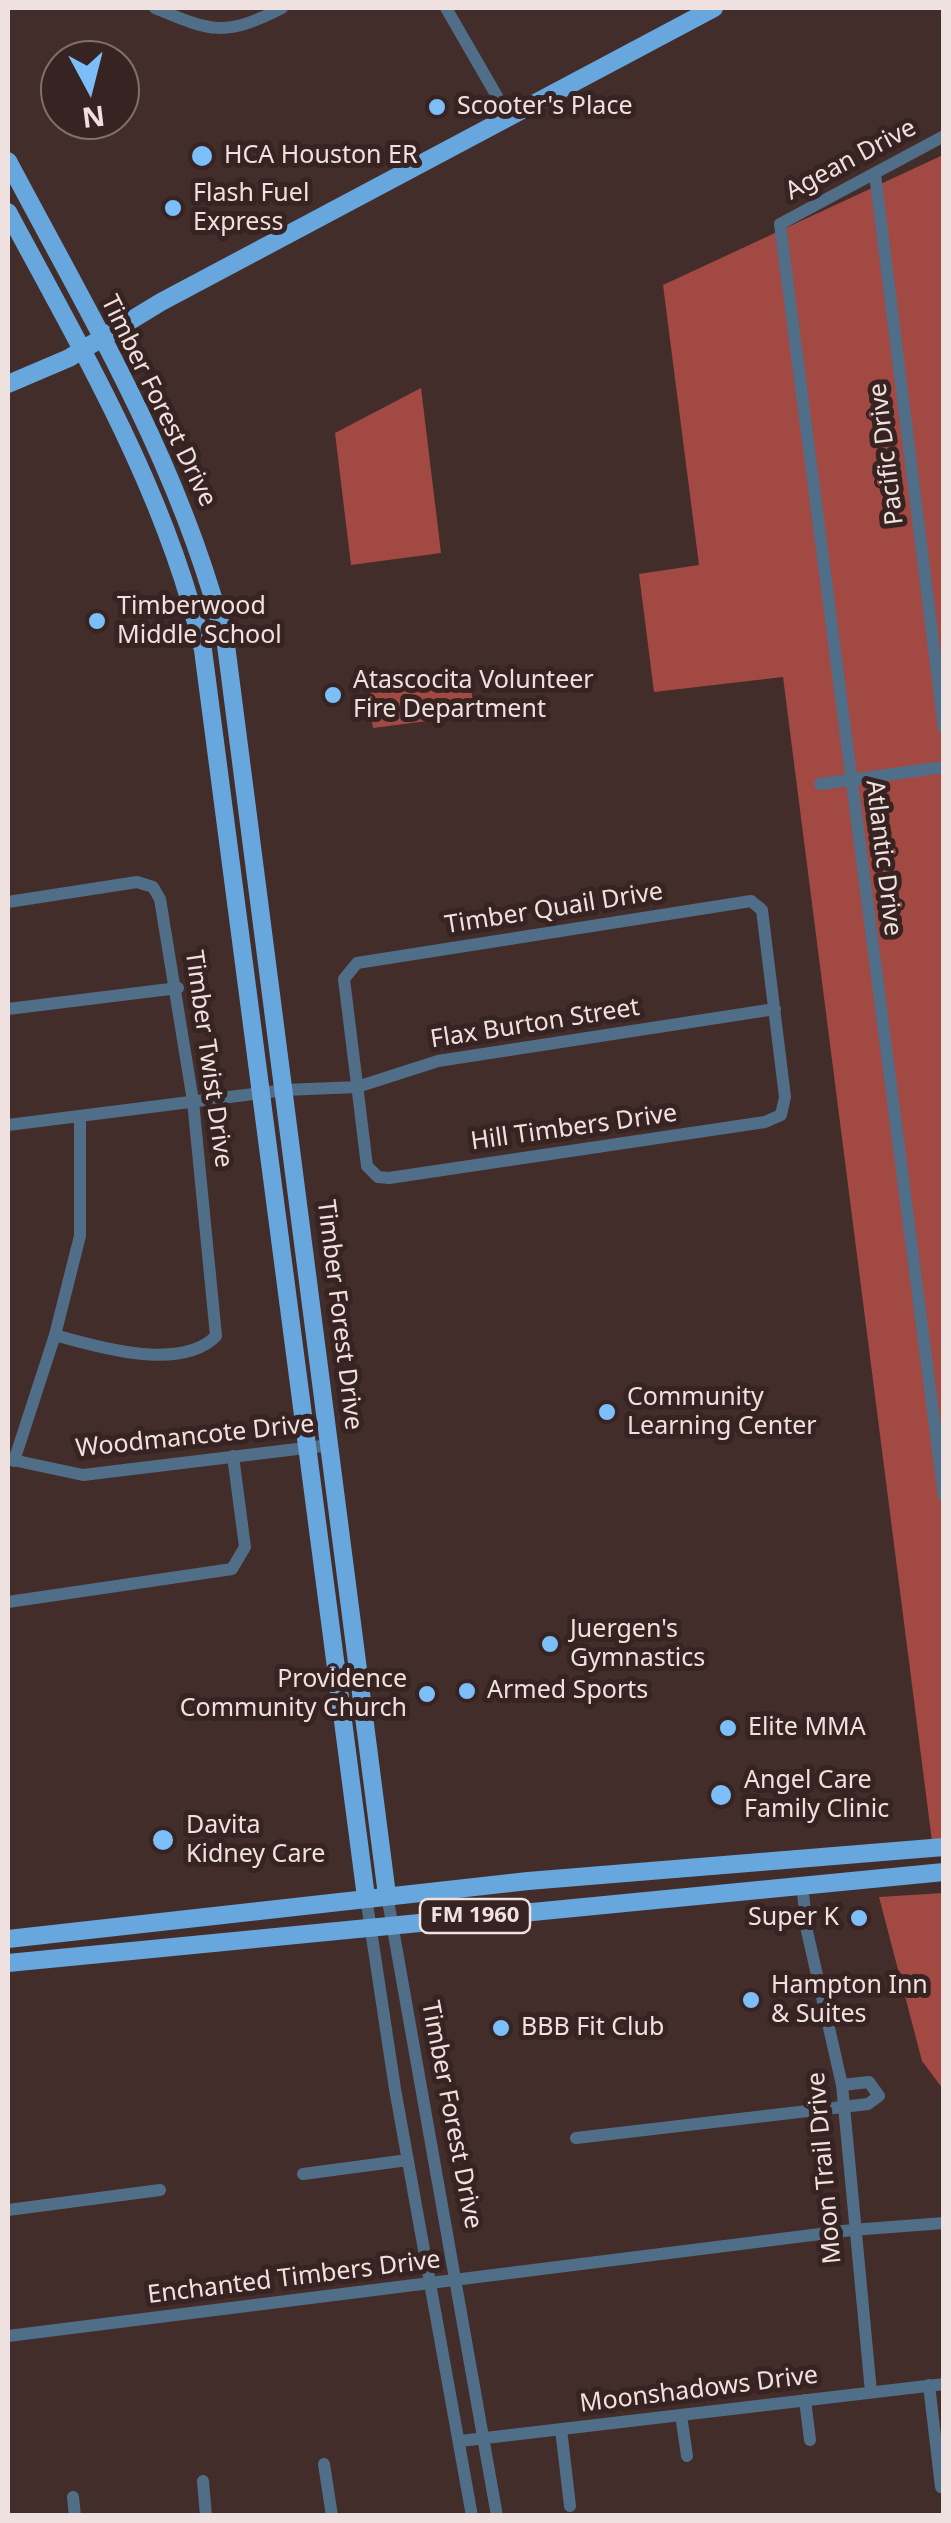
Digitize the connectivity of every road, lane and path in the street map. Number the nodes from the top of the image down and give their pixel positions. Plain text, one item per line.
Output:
1 (155, 8) edge
2 (282, 8) edge
3 (446, 8) edge
4 (714, 8) edge
5 (509, 118) junction
6 (944, 136) edge
7 (8, 161) edge
8 (876, 174) junction
9 (8, 212) edge
10 (780, 224) joint
11 (102, 340) junction
12 (82, 351) junction
13 (8, 384) edge
14 (944, 730) edge
15 (944, 767) edge
16 (851, 780) junction
17 (820, 784) dead end
18 (8, 902) edge
19 (178, 988) junction
20 (8, 1009) edge
21 (775, 1009) junction
22 (357, 1087) junction
23 (285, 1090) junction
24 (262, 1093) junction
25 (194, 1101) junction
26 (80, 1116) junction
27 (8, 1125) edge
28 (306, 1258) junction
29 (284, 1262) junction
30 (55, 1335) junction
31 (330, 1445) junction
32 (307, 1448) junction
33 (233, 1456) junction
34 (11, 1460) edge
35 (944, 1497) edge
36 (8, 1602) edge
37 (355, 1635) junction
38 (332, 1638) junction
39 (367, 1728) junction
40 (344, 1731) junction
41 (944, 1848) edge
42 (808, 1856) junction
43 (850, 1856) junction
44 (944, 1872) edge
45 (802, 1883) junction
46 (748, 1889) junction
47 (387, 1895) junction
48 (366, 1897) junction
49 (391, 1924) junction
50 (371, 1926) junction
51 (8, 1939) edge
52 (8, 1963) edge
53 (842, 2085) junction
54 (419, 2088) junction
55 (394, 2089) junction
56 (844, 2107) junction
57 (576, 2138) dead end
58 (408, 2160) junction
59 (303, 2174) dead end
60 (160, 2190) dead end
61 (8, 2210) edge
62 (944, 2224) edge
63 (852, 2230) junction
64 (456, 2280) junction
65 (430, 2284) junction
66 (8, 2336) edge
67 (936, 2384) edge
68 (871, 2392) junction
69 (805, 2400) junction
70 (682, 2414) junction
71 (560, 2429) junction
72 (482, 2438) junction
73 (810, 2440) dead end
74 (460, 2441) junction
75 (686, 2456) dead end
76 (324, 2464) dead end
77 (202, 2481) dead end
78 (942, 2487) edge
79 (74, 2496) dead end
80 (570, 2506) dead end
81 (75, 2516) edge
82 (206, 2516) edge
83 (332, 2516) edge
84 (472, 2516) edge
85 (496, 2516) edge

1 - 2 street
3 - 5 street
4 - 5 main road
5 - 11 main road
6 - 8 street, Agean Drive
7 - 11 main road, Timber Forest Drive
8 - 10 street, Agean Drive
8 - 14 street, Pacific Drive
9 - 12 main road, Timber Forest Drive
10 - 16 street, Atlantic Drive
11 - 12 main road
11 - 23 main road, Timber Forest Drive
12 - 13 main road
12 - 24 main road, Timber Forest Drive
15 - 16 street
16 - 17 street
16 - 35 street, Atlantic Drive
18 - 19 street, Timber Twist Drive
19 - 20 street
19 - 25 street, Timber Twist Drive
21 - 22 street, Flax Burton Street
21 - 22 street, Hill Timbers Drive
21 - 22 street, Timber Quail Drive
22 - 23 street, Flax Burton Street
23 - 24 street, Flax Burton Street
23 - 28 main road, Timber Forest Drive
24 - 25 street, Flax Burton Street
24 - 29 main road, Timber Forest Drive
25 - 26 street, Flax Burton Street
25 - 30 street, Timber Twist Drive
26 - 27 street, Flax Burton Street
26 - 30 street
28 - 29 main road
28 - 31 main road, Timber Forest Drive
29 - 32 main road, Timber Forest Drive
30 - 34 street
31 - 32 street, Woodmancote Drive
31 - 37 main road, Timber Forest Drive
32 - 33 street, Woodmancote Drive
32 - 38 main road, Timber Forest Drive
33 - 34 street, Woodmancote Drive
33 - 36 street
37 - 38 main road
37 - 39 main road, Timber Forest Drive
38 - 40 main road, Timber Forest Drive
39 - 40 main road
39 - 47 main road, Timber Forest Drive
40 - 48 main road, Timber Forest Drive
41 - 43 main road, FM 1960 / FM 1960
42 - 43 main road, FM 1960 / FM 1960
42 - 46 main road
42 - 47 main road, FM 1960 / FM 1960
43 - 45 main road
44 - 45 main road, FM 1960 / FM 1960
45 - 46 main road, FM 1960 / FM 1960
45 - 53 street, Moon Trail Drive
46 - 49 main road, FM 1960 / FM 1960
47 - 48 main road, FM 1960 / FM 1960
47 - 49 street, Timber Forest Drive
48 - 50 street, Timber Forest Drive
48 - 51 main road, FM 1960 / FM 1960
49 - 50 main road, FM 1960 / FM 1960
49 - 54 street, Timber Forest Drive
50 - 52 main road, FM 1960 / FM 1960
50 - 55 street, Timber Forest Drive
53 - 56 street, Moon Trail Drive
53 - 56 street
54 - 55 street
54 - 64 street, Timber Forest Drive
55 - 58 street, Timber Forest Drive
56 - 57 street
56 - 63 street, Moon Trail Drive
58 - 59 street
58 - 65 street, Timber Forest Drive
60 - 61 street
62 - 63 street, Enchanted Timbers Drive
63 - 64 street, Enchanted Timbers Drive
63 - 68 street, Moon Trail Drive
64 - 65 street, Enchanted Timbers Drive
64 - 72 street, Timber Forest Drive
65 - 66 street, Enchanted Timbers Drive
65 - 74 street, Timber Forest Drive
67 - 68 street, Moonshadows Drive
67 - 78 street
68 - 69 street, Moonshadows Drive
69 - 70 street, Moonshadows Drive
69 - 73 street
70 - 71 street, Moonshadows Drive
70 - 75 street
71 - 72 street, Moonshadows Drive
71 - 80 street
72 - 74 street, Moonshadows Drive
72 - 85 street, Timber Forest Drive
74 - 84 street, Timber Forest Drive
76 - 83 street
77 - 82 street
79 - 81 street

